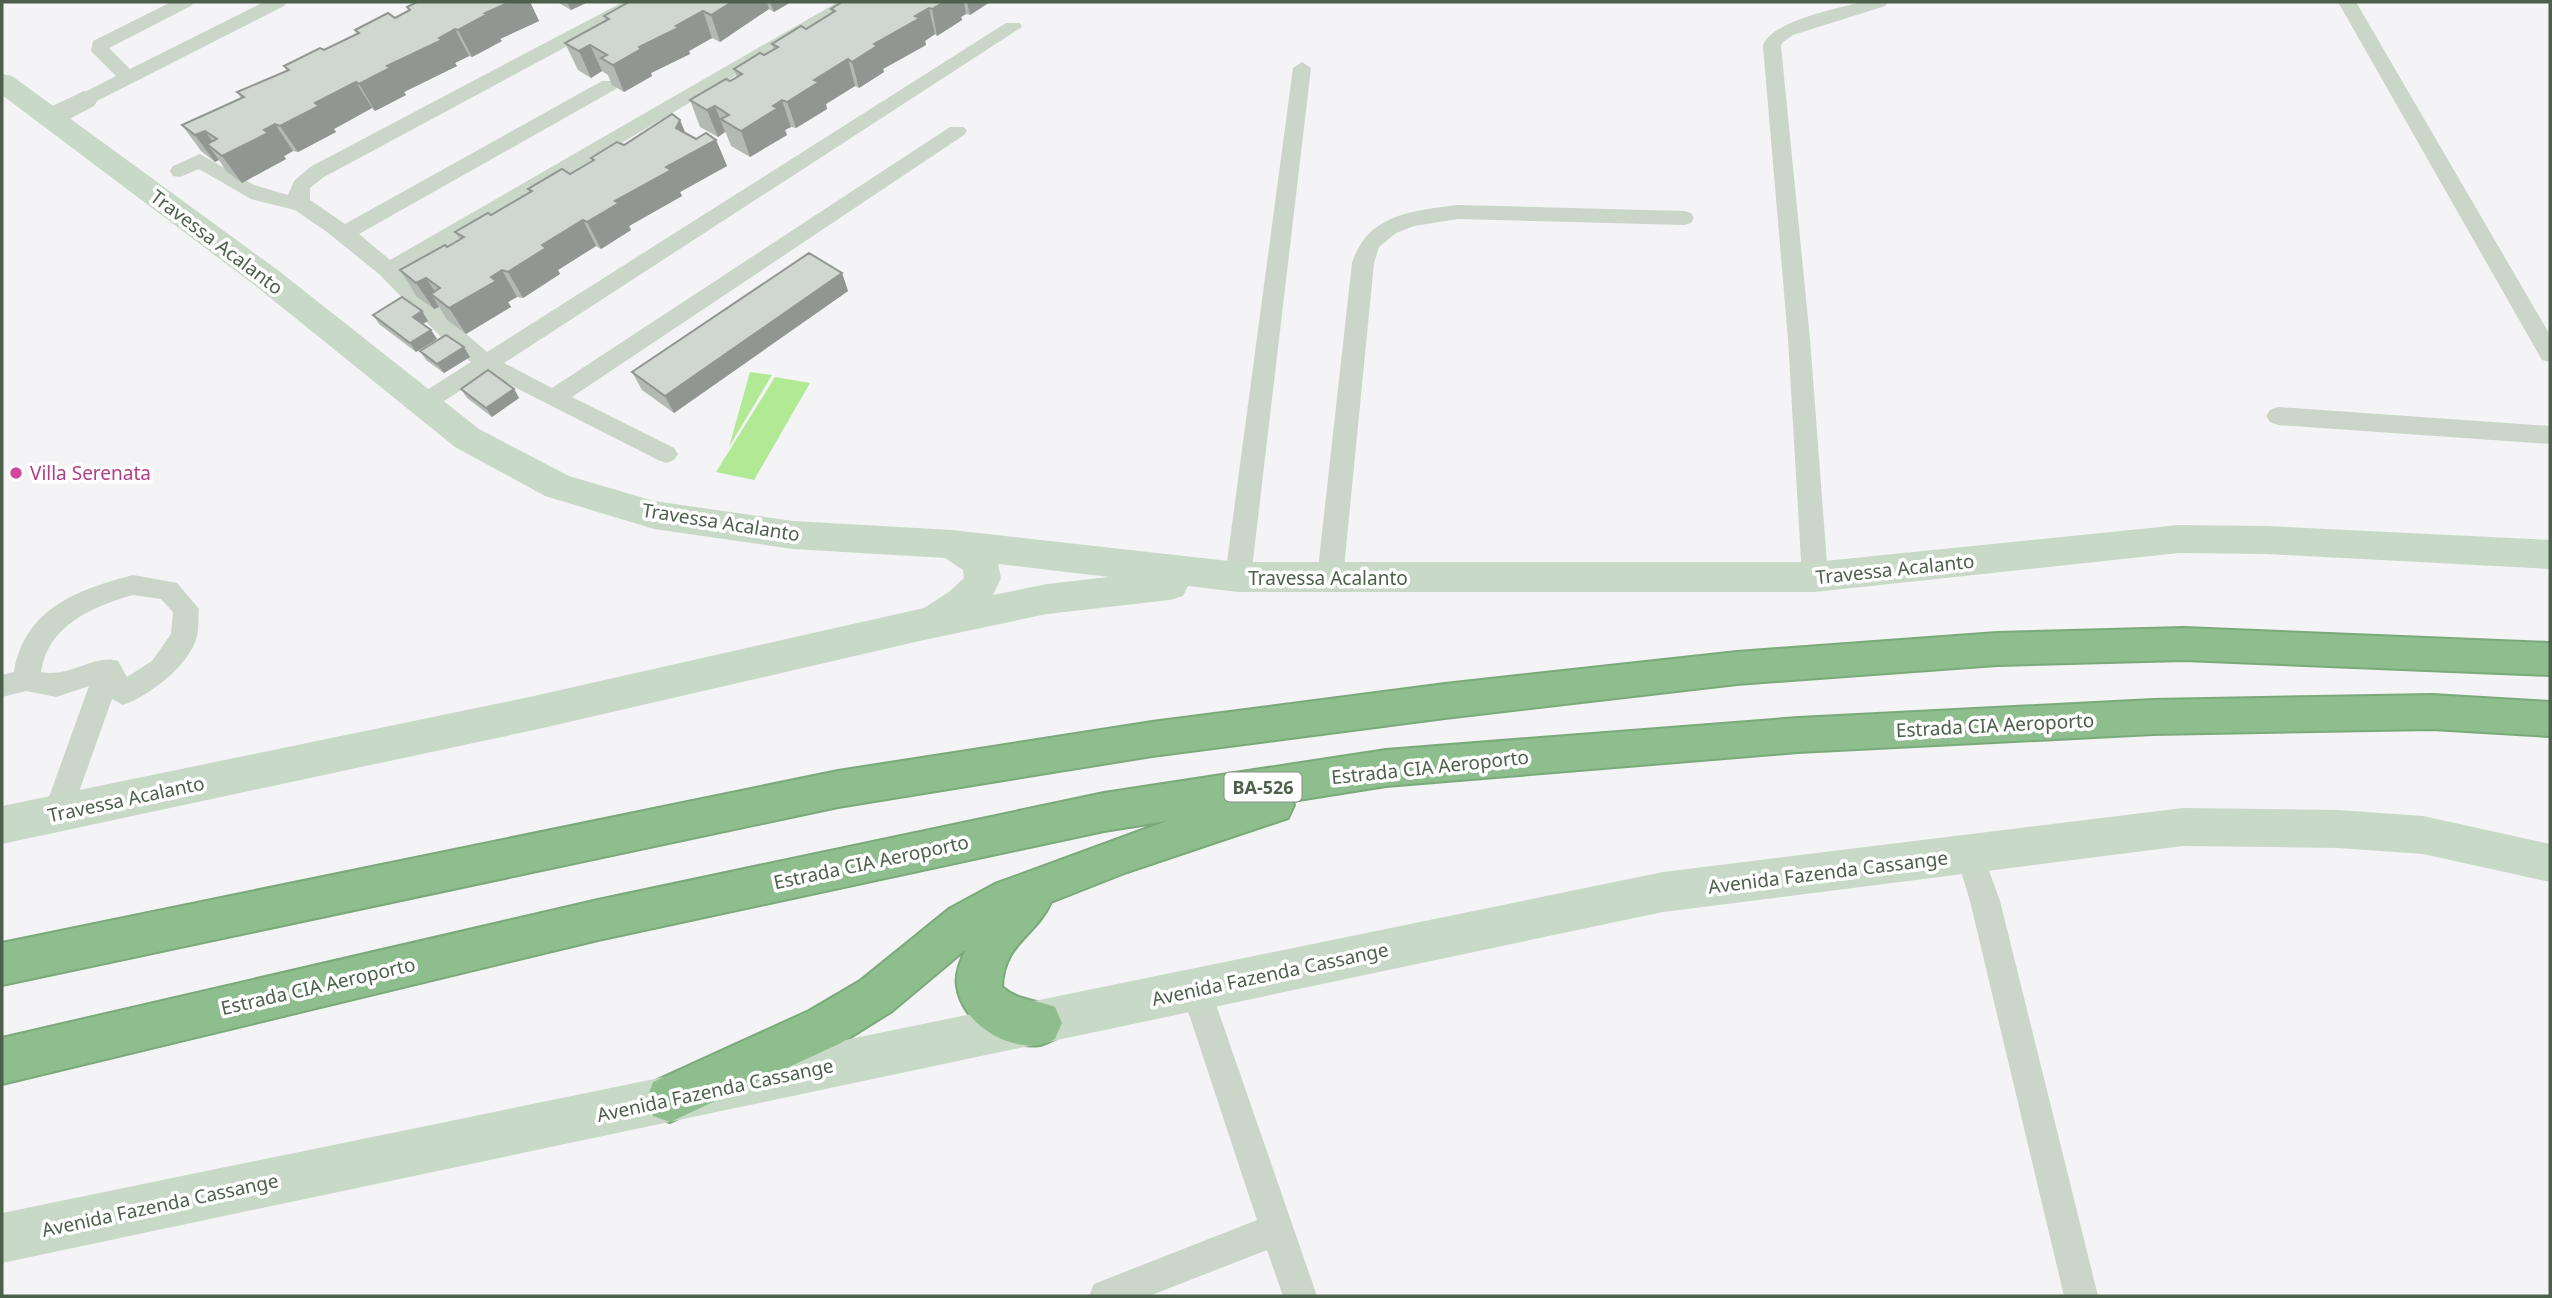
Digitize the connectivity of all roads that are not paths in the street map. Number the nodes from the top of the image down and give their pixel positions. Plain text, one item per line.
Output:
1 (185, 2) edge
2 (278, 2) edge
3 (636, 2) edge
4 (851, 2) edge
5 (1879, 2) edge
6 (2347, 2) edge
7 (1013, 27) dead end
8 (1301, 68) dead end
9 (128, 77) junction
10 (2, 82) edge
11 (609, 85) edge
12 (84, 100) joint
13 (50, 118) junction
14 (957, 131) dead end
15 (180, 171) dead end
16 (301, 204) junction
17 (1684, 218) dead end
18 (345, 233) junction
19 (389, 270) junction
20 (2550, 354) edge
21 (487, 363) junction
22 (554, 398) junction
23 (424, 403) junction
24 (2278, 416) dead end
25 (2550, 436) edge
26 (666, 454) dead end
27 (951, 544) junction
28 (2550, 555) edge
29 (1238, 577) junction
30 (1815, 577) junction
31 (1330, 578) junction
32 (924, 624) junction
33 (2550, 659) edge
34 (108, 669) junction
35 (14, 683) edge
36 (2550, 719) edge
37 (1386, 768) junction
38 (57, 814) junction
39 (2, 825) edge
40 (1970, 855) junction
41 (2550, 863) edge
42 (1048, 883) junction
43 (2, 964) edge
44 (1196, 990) junction
45 (1039, 1023) junction
46 (2, 1060) edge
47 (670, 1099) junction
48 (1277, 1229) junction
49 (2, 1238) edge
50 (1106, 1296) edge
51 (1300, 1296) edge
52 (2081, 1296) edge

1 - 9 lane
2 - 9 lane
3 - 16 lane
4 - 19 lane
5 - 30 lane
6 - 20 lane
7 - 21 lane
8 - 29 lane
9 - 12 lane
10 - 13 street, Travessa Acalanto
11 - 18 lane
12 - 13 street
13 - 23 street, Travessa Acalanto
14 - 22 lane
15 - 16 lane
16 - 18 lane
17 - 31 lane
18 - 19 lane
19 - 21 lane
21 - 22 lane
21 - 23 lane
22 - 26 lane
23 - 27 street, Travessa Acalanto
24 - 25 lane
27 - 29 street, Travessa Acalanto
27 - 32 street
28 - 30 street, Travessa Acalanto
29 - 31 street, Travessa Acalanto
29 - 32 street, Travessa Acalanto
30 - 31 street, Travessa Acalanto
32 - 38 street, Travessa Acalanto
33 - 43 highway
34 - 35 lane
34 - 35 lane
34 - 38 lane
36 - 37 highway, Estrada CIA Aeroporto / BA-526
37 - 42 highway
37 - 46 highway, Estrada CIA Aeroporto / BA-526
38 - 39 street, Travessa Acalanto
40 - 41 street, Avenida Fazenda Cassange
40 - 44 street, Avenida Fazenda Cassange
40 - 52 lane
42 - 45 highway
42 - 47 highway
44 - 45 street, Avenida Fazenda Cassange
44 - 48 lane
45 - 47 street, Avenida Fazenda Cassange
47 - 49 street, Avenida Fazenda Cassange
48 - 50 lane
48 - 51 lane

